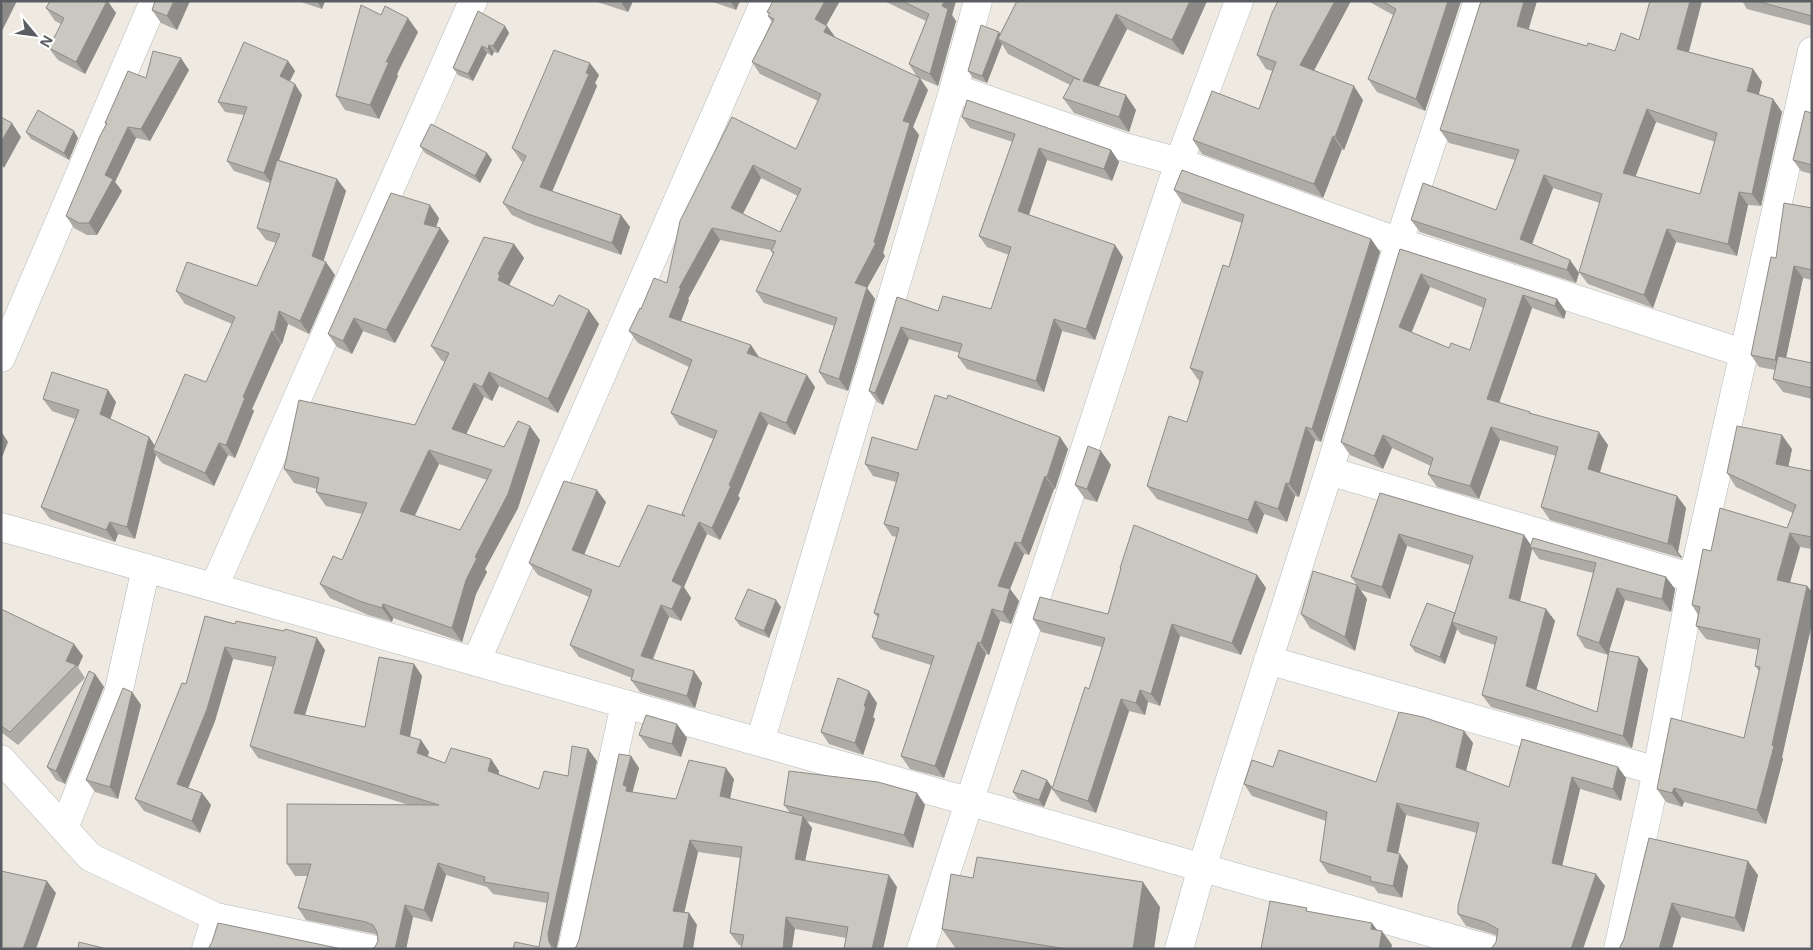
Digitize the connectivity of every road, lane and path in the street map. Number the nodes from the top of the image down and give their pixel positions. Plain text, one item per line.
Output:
1 (154, 1) edge
2 (473, 1) edge
3 (765, 1) edge
4 (978, 1) edge
5 (1239, 1) edge
6 (1478, 1) edge
7 (1812, 51) edge
8 (954, 88) junction
9 (1179, 162) junction
10 (1399, 242) junction
11 (1743, 353) junction
12 (1, 358) edge
13 (1329, 471) junction
14 (1, 527) edge
15 (146, 568) junction
16 (1693, 578) junction
17 (214, 588) junction
18 (1268, 660) junction
19 (476, 662) junction
20 (625, 704) junction
21 (760, 742) junction
22 (1, 759) edge
23 (1657, 771) junction
24 (969, 801) junction
25 (64, 828) junction
26 (1202, 867) junction
27 (216, 917) junction
28 (206, 949) edge
29 (371, 949) edge
30 (572, 949) edge
31 (921, 949) edge
32 (1179, 949) edge
33 (1489, 949) edge
34 (1618, 949) edge

1 - 12 street
2 - 17 street
3 - 19 street
4 - 8 street
5 - 9 street
6 - 10 street
7 - 11 street
8 - 9 street
8 - 21 street
9 - 10 street
9 - 24 street
10 - 11 street
10 - 13 street
11 - 16 street
13 - 16 street
13 - 18 street
14 - 15 street
15 - 17 street
15 - 25 street
16 - 23 street
17 - 19 street
18 - 23 street
18 - 26 street
19 - 20 street
20 - 21 street
20 - 30 street
21 - 24 street
22 - 25 street
23 - 34 street
24 - 26 street
24 - 31 street
25 - 27 street
26 - 32 street
26 - 33 street
27 - 28 street
27 - 29 street

